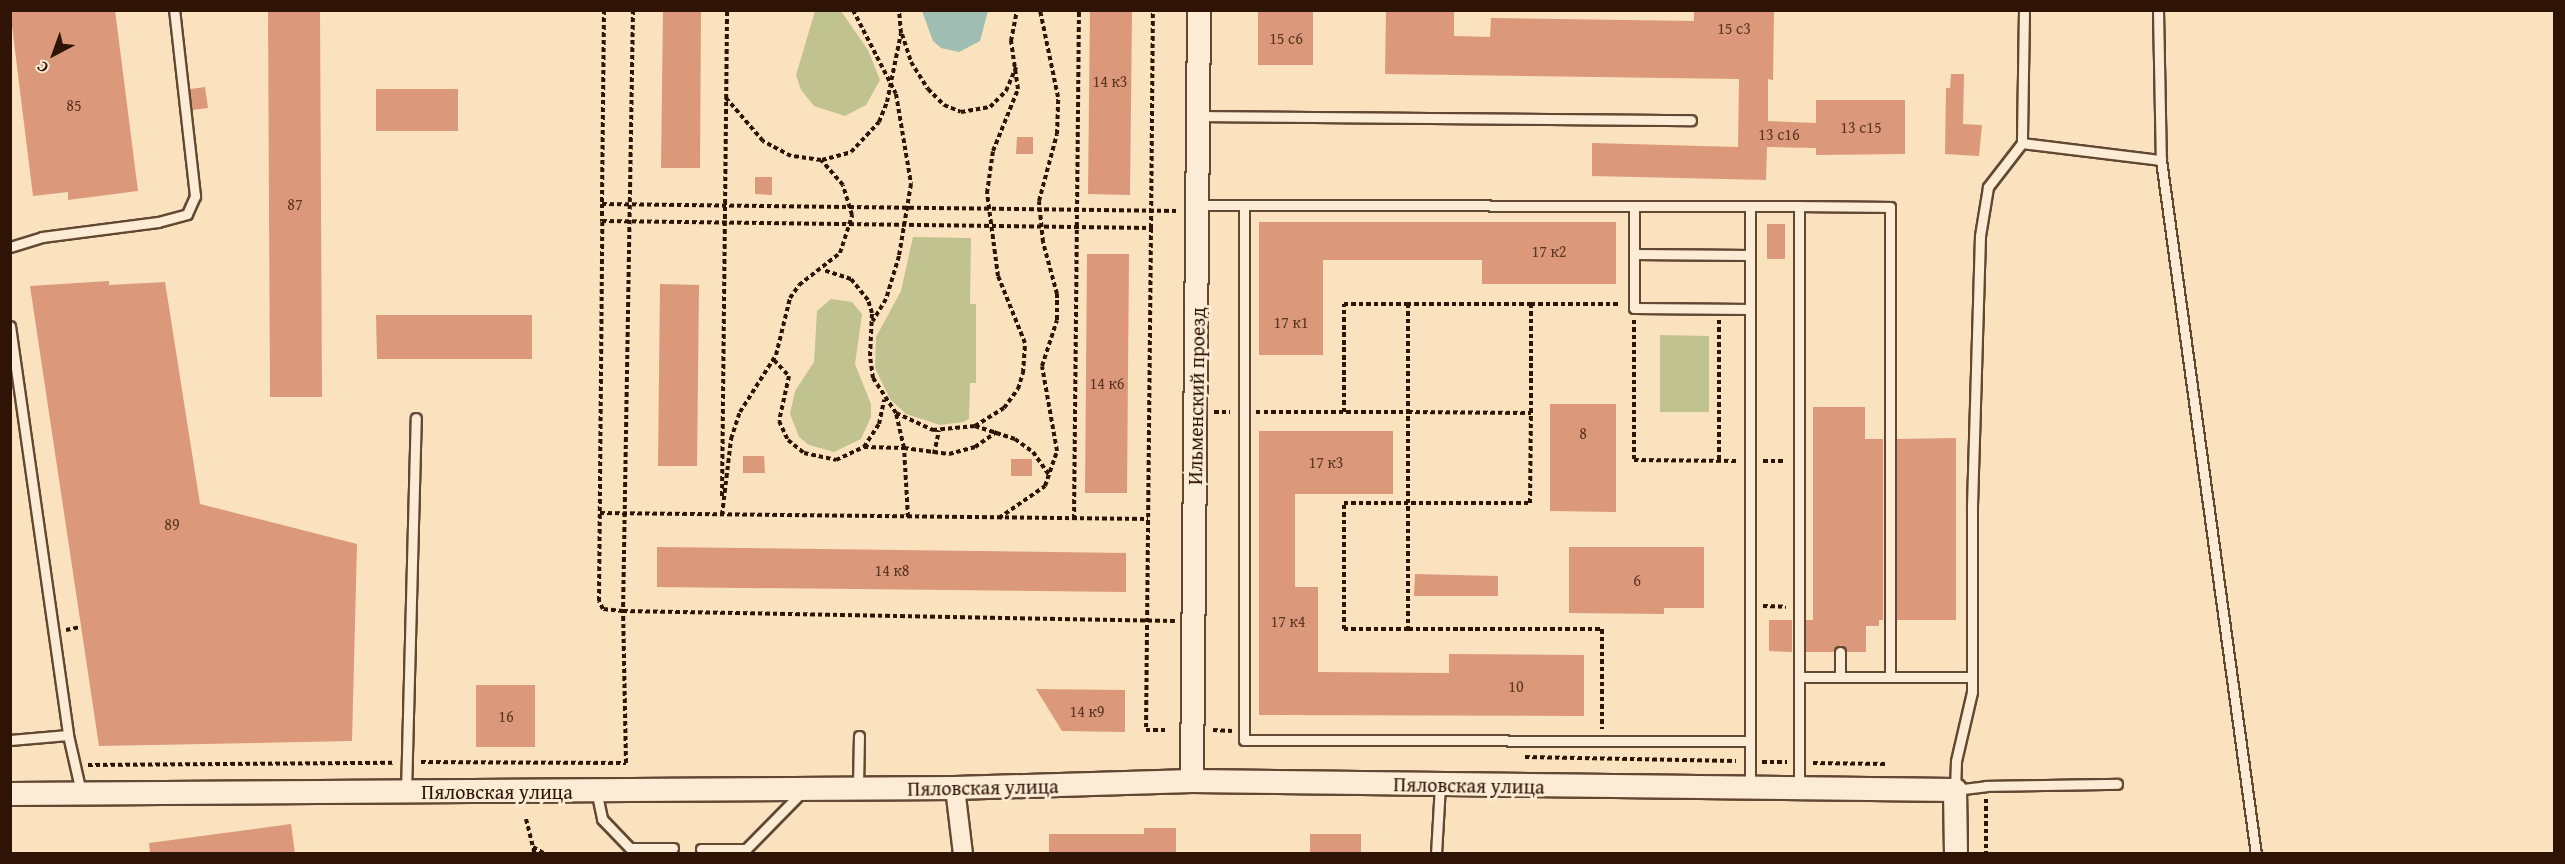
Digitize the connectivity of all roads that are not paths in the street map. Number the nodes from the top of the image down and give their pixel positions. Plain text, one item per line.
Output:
1 (174, 10) edge
2 (1199, 10) edge
3 (2024, 10) edge
4 (2157, 10) edge
5 (1198, 116) junction
6 (1692, 120) dead end
7 (2022, 143) junction
8 (2161, 160) junction
9 (1244, 205) junction
10 (1634, 206) junction
11 (1750, 206) junction
12 (1799, 207) junction
13 (1198, 208) junction
14 (10, 247) edge
15 (1634, 254) junction
16 (1750, 255) junction
17 (1750, 309) junction
18 (10, 326) edge
19 (416, 418) dead end
20 (1840, 652) dead end
21 (1799, 677) junction
22 (1840, 677) junction
23 (1890, 677) junction
24 (1972, 677) junction
25 (68, 735) junction
26 (859, 736) dead end
27 (10, 740) edge
28 (1750, 741) junction
29 (1192, 781) junction
30 (1440, 784) junction
31 (2117, 784) dead end
32 (956, 788) junction
33 (1750, 788) junction
34 (1798, 788) junction
35 (804, 789) junction
36 (858, 789) junction
37 (596, 790) junction
38 (1955, 790) junction
39 (406, 792) junction
40 (10, 794) edge
41 (81, 794) junction
42 (673, 848) dead end
43 (701, 849) dead end
44 (963, 854) edge
45 (1436, 854) edge
46 (1956, 854) edge
47 (2256, 854) edge

1 - 14 lane
2 - 5 street, Ильменский проезд
3 - 7 lane
4 - 8 lane
5 - 6 lane
5 - 13 street, Ильменский проезд
7 - 8 lane
7 - 24 lane
8 - 47 lane
9 - 10 lane
9 - 13 lane
9 - 28 lane
10 - 11 lane
10 - 15 lane
11 - 12 lane
11 - 16 lane
12 - 21 lane
12 - 23 lane
13 - 29 street, Ильменский проезд
15 - 16 lane
15 - 17 lane
16 - 17 lane
17 - 28 lane
18 - 25 lane
19 - 39 lane
20 - 22 lane
21 - 22 lane
21 - 34 lane
22 - 23 lane
23 - 24 lane
24 - 38 lane
25 - 27 lane
25 - 41 lane
26 - 36 lane
28 - 33 lane
29 - 30 street, Пяловская улица
29 - 32 street, Пяловская улица
30 - 33 street, Пяловская улица
30 - 45 lane
31 - 38 lane
32 - 36 street, Пяловская улица
32 - 44 street
33 - 34 street, Пяловская улица
34 - 38 street, Пяловская улица
35 - 36 street, Пяловская улица
35 - 37 street, Пяловская улица
35 - 43 lane
37 - 39 street, Пяловская улица
37 - 42 lane
38 - 46 street
39 - 41 street, Пяловская улица
40 - 41 street, Пяловская улица

